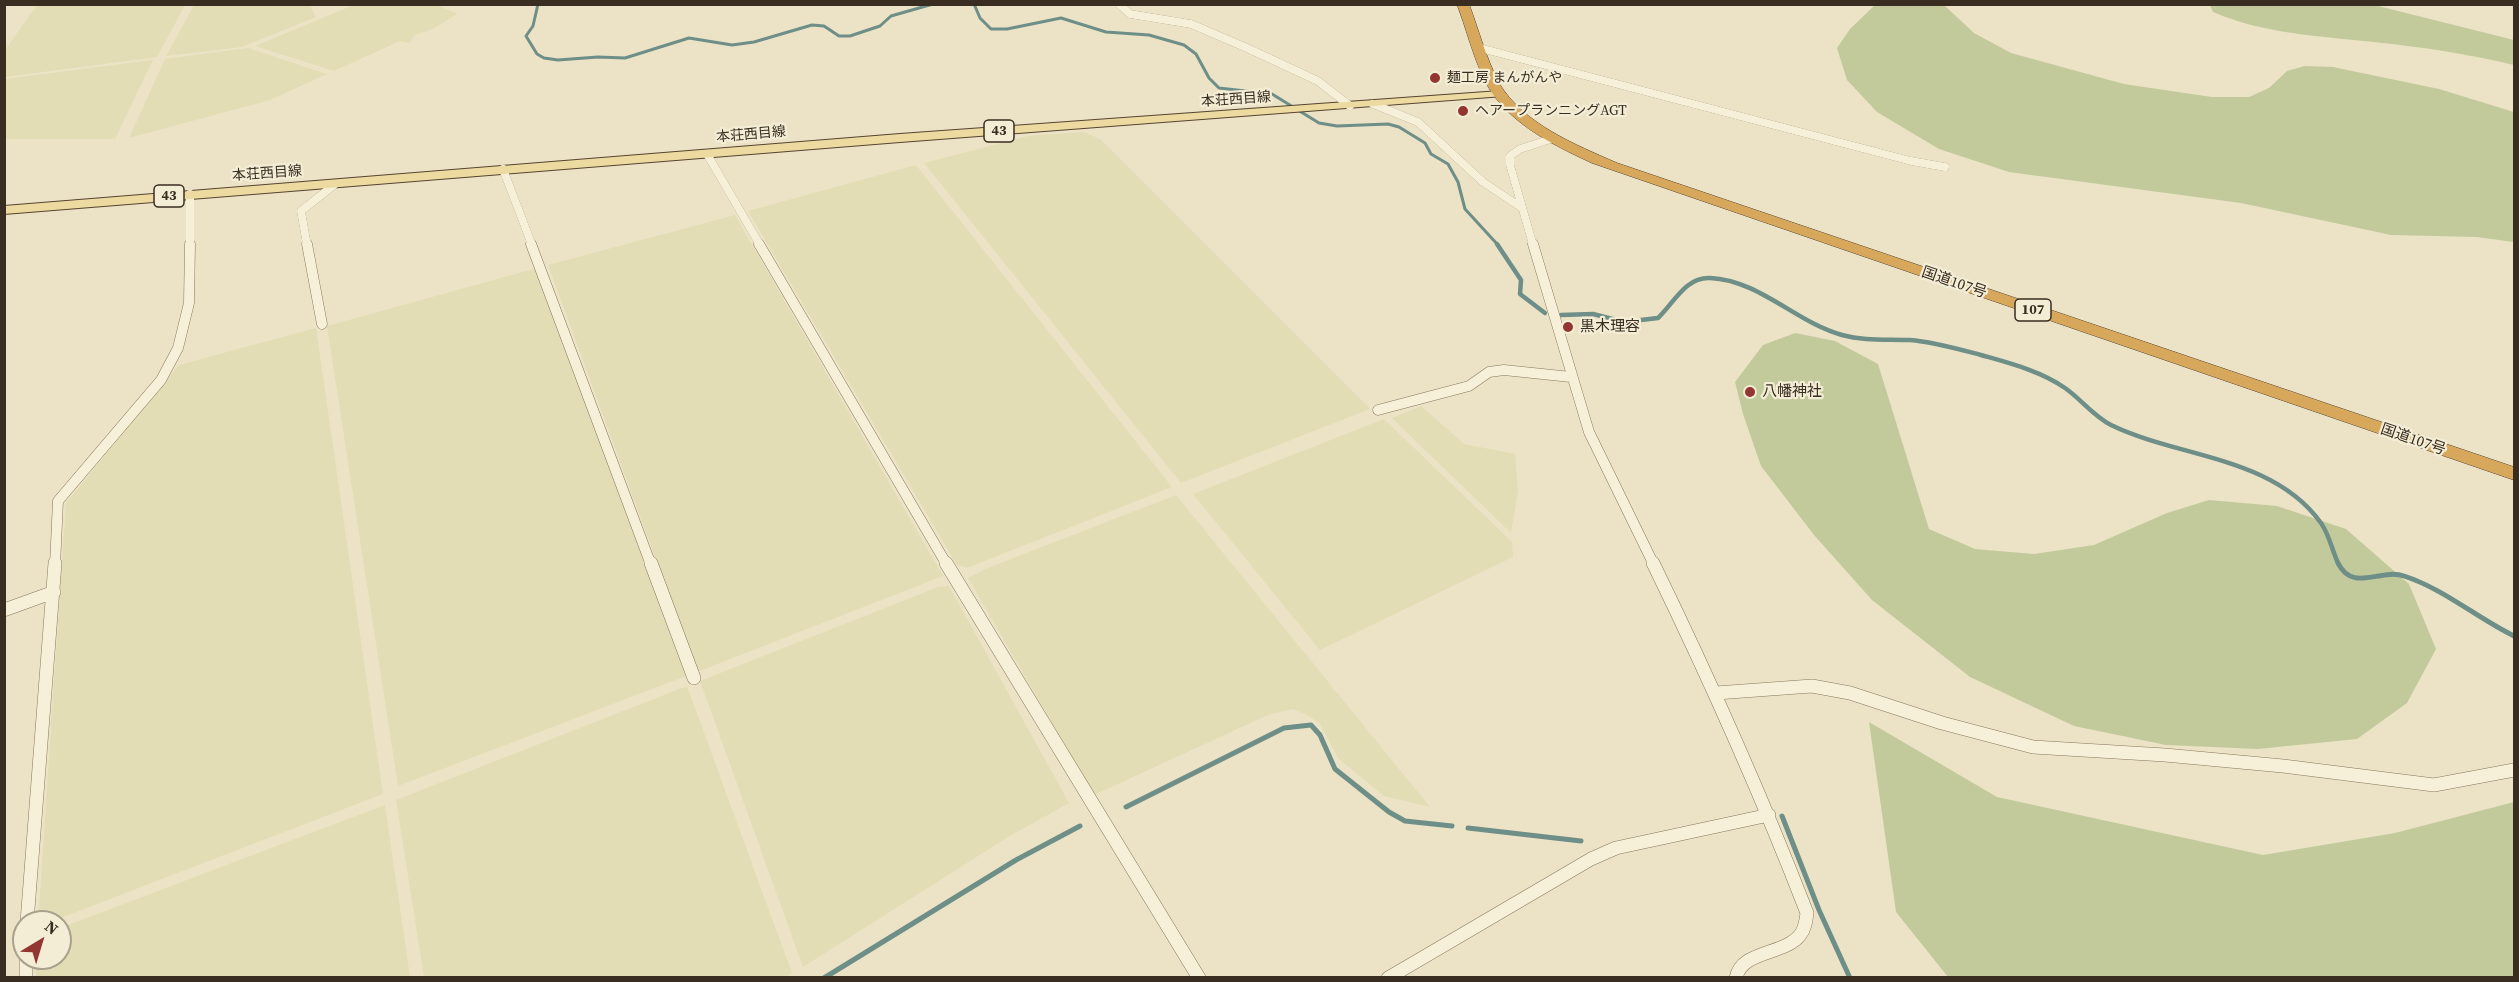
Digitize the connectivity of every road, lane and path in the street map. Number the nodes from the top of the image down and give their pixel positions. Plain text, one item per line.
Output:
1 (1119, 4) edge
2 (1463, 4) edge
3 (1480, 48) junction
4 (1500, 94) junction
5 (1373, 104) junction
6 (1350, 106) junction
7 (1554, 138) junction
8 (707, 154) junction
9 (1945, 167) dead end
10 (503, 169) junction
11 (334, 185) junction
12 (190, 195) junction
13 (1522, 208) junction
14 (4, 210) edge
15 (322, 324) dead end
16 (1571, 377) junction
17 (1378, 410) dead end
18 (2514, 474) edge
19 (54, 592) junction
20 (4, 610) edge
21 (694, 678) dead end
22 (1716, 693) junction
23 (2514, 771) edge
24 (1769, 815) junction
25 (28, 910) edge
26 (1198, 978) edge
27 (1388, 978) edge
28 (1736, 978) edge

1 - 6 street
2 - 3 highway, 国道107号 / 107
3 - 4 highway, 国道107号 / 107
3 - 9 street
4 - 5 main road, 本荘西目線 / 43
4 - 7 highway, 国道107号 / 107
5 - 6 main road, 本荘西目線 / 43
5 - 13 street
6 - 8 main road, 本荘西目線 / 43
7 - 13 street
7 - 18 highway, 国道107号 / 107
8 - 10 main road, 本荘西目線 / 43
8 - 26 street
10 - 11 main road, 本荘西目線 / 43
10 - 21 street
11 - 12 main road, 本荘西目線 / 43
11 - 15 street
12 - 14 main road, 本荘西目線 / 43
12 - 19 street
13 - 16 street
16 - 17 street
16 - 22 street
19 - 20 street
19 - 25 street
22 - 23 street
22 - 24 street
24 - 27 street
24 - 28 street

